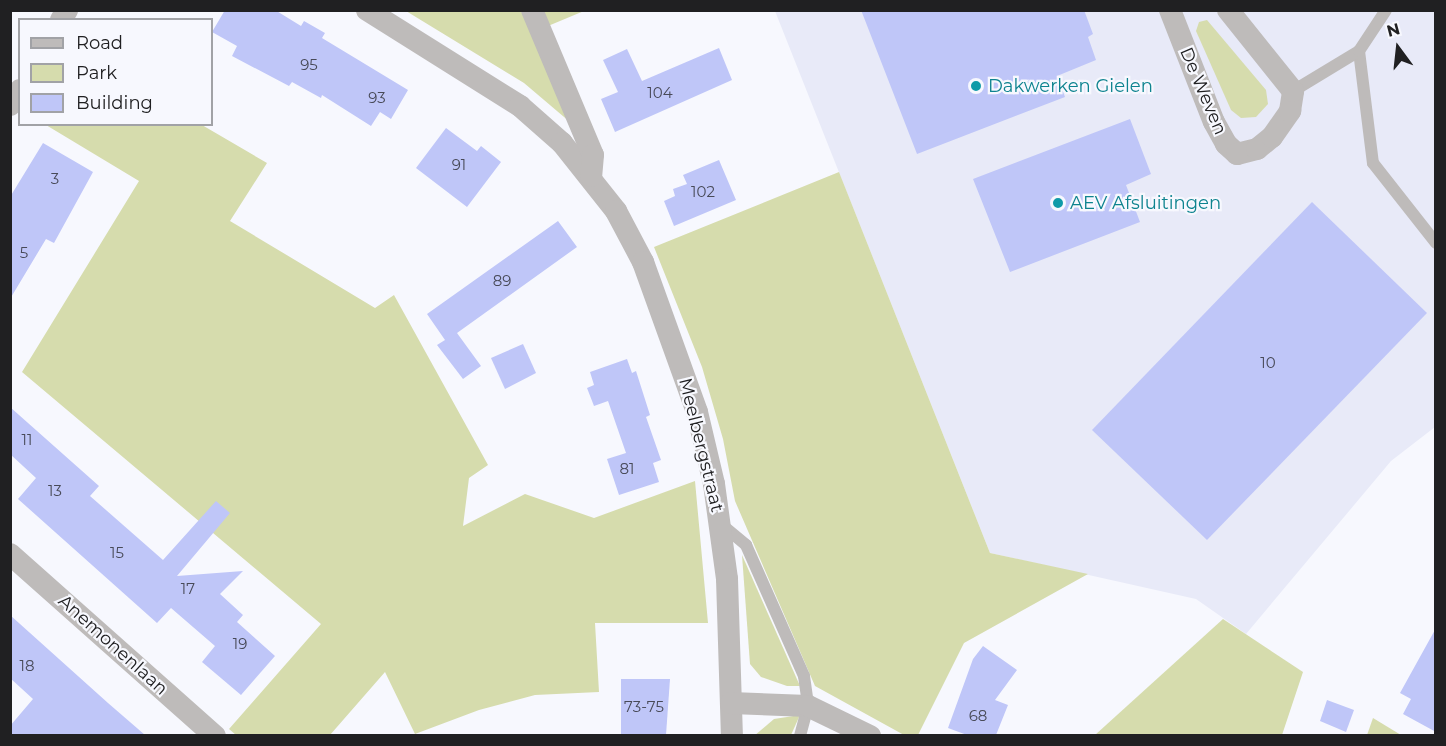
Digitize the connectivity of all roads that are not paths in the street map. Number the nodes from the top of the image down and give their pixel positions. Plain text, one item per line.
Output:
1 (367, 10) edge
2 (532, 10) edge
3 (1170, 10) edge
4 (1228, 10) edge
5 (1386, 10) edge
6 (1359, 51) junction
7 (1293, 91) junction
8 (591, 176) junction
9 (1436, 243) edge
10 (720, 523) junction
11 (10, 554) edge
12 (731, 703) junction
13 (808, 706) junction
14 (215, 735) edge
15 (732, 735) edge
16 (800, 735) edge
17 (870, 735) edge

1 - 8 street, Meelbergstraat
2 - 8 street
3 - 7 street, De Weven
4 - 7 street
5 - 6 lane
6 - 7 lane
6 - 9 lane
8 - 10 street, Meelbergstraat
10 - 12 street, Meelbergstraat
10 - 13 lane
11 - 14 street, Anemonenlaan
12 - 13 street
12 - 15 street, Meelbergstraat
13 - 16 lane
13 - 17 street

